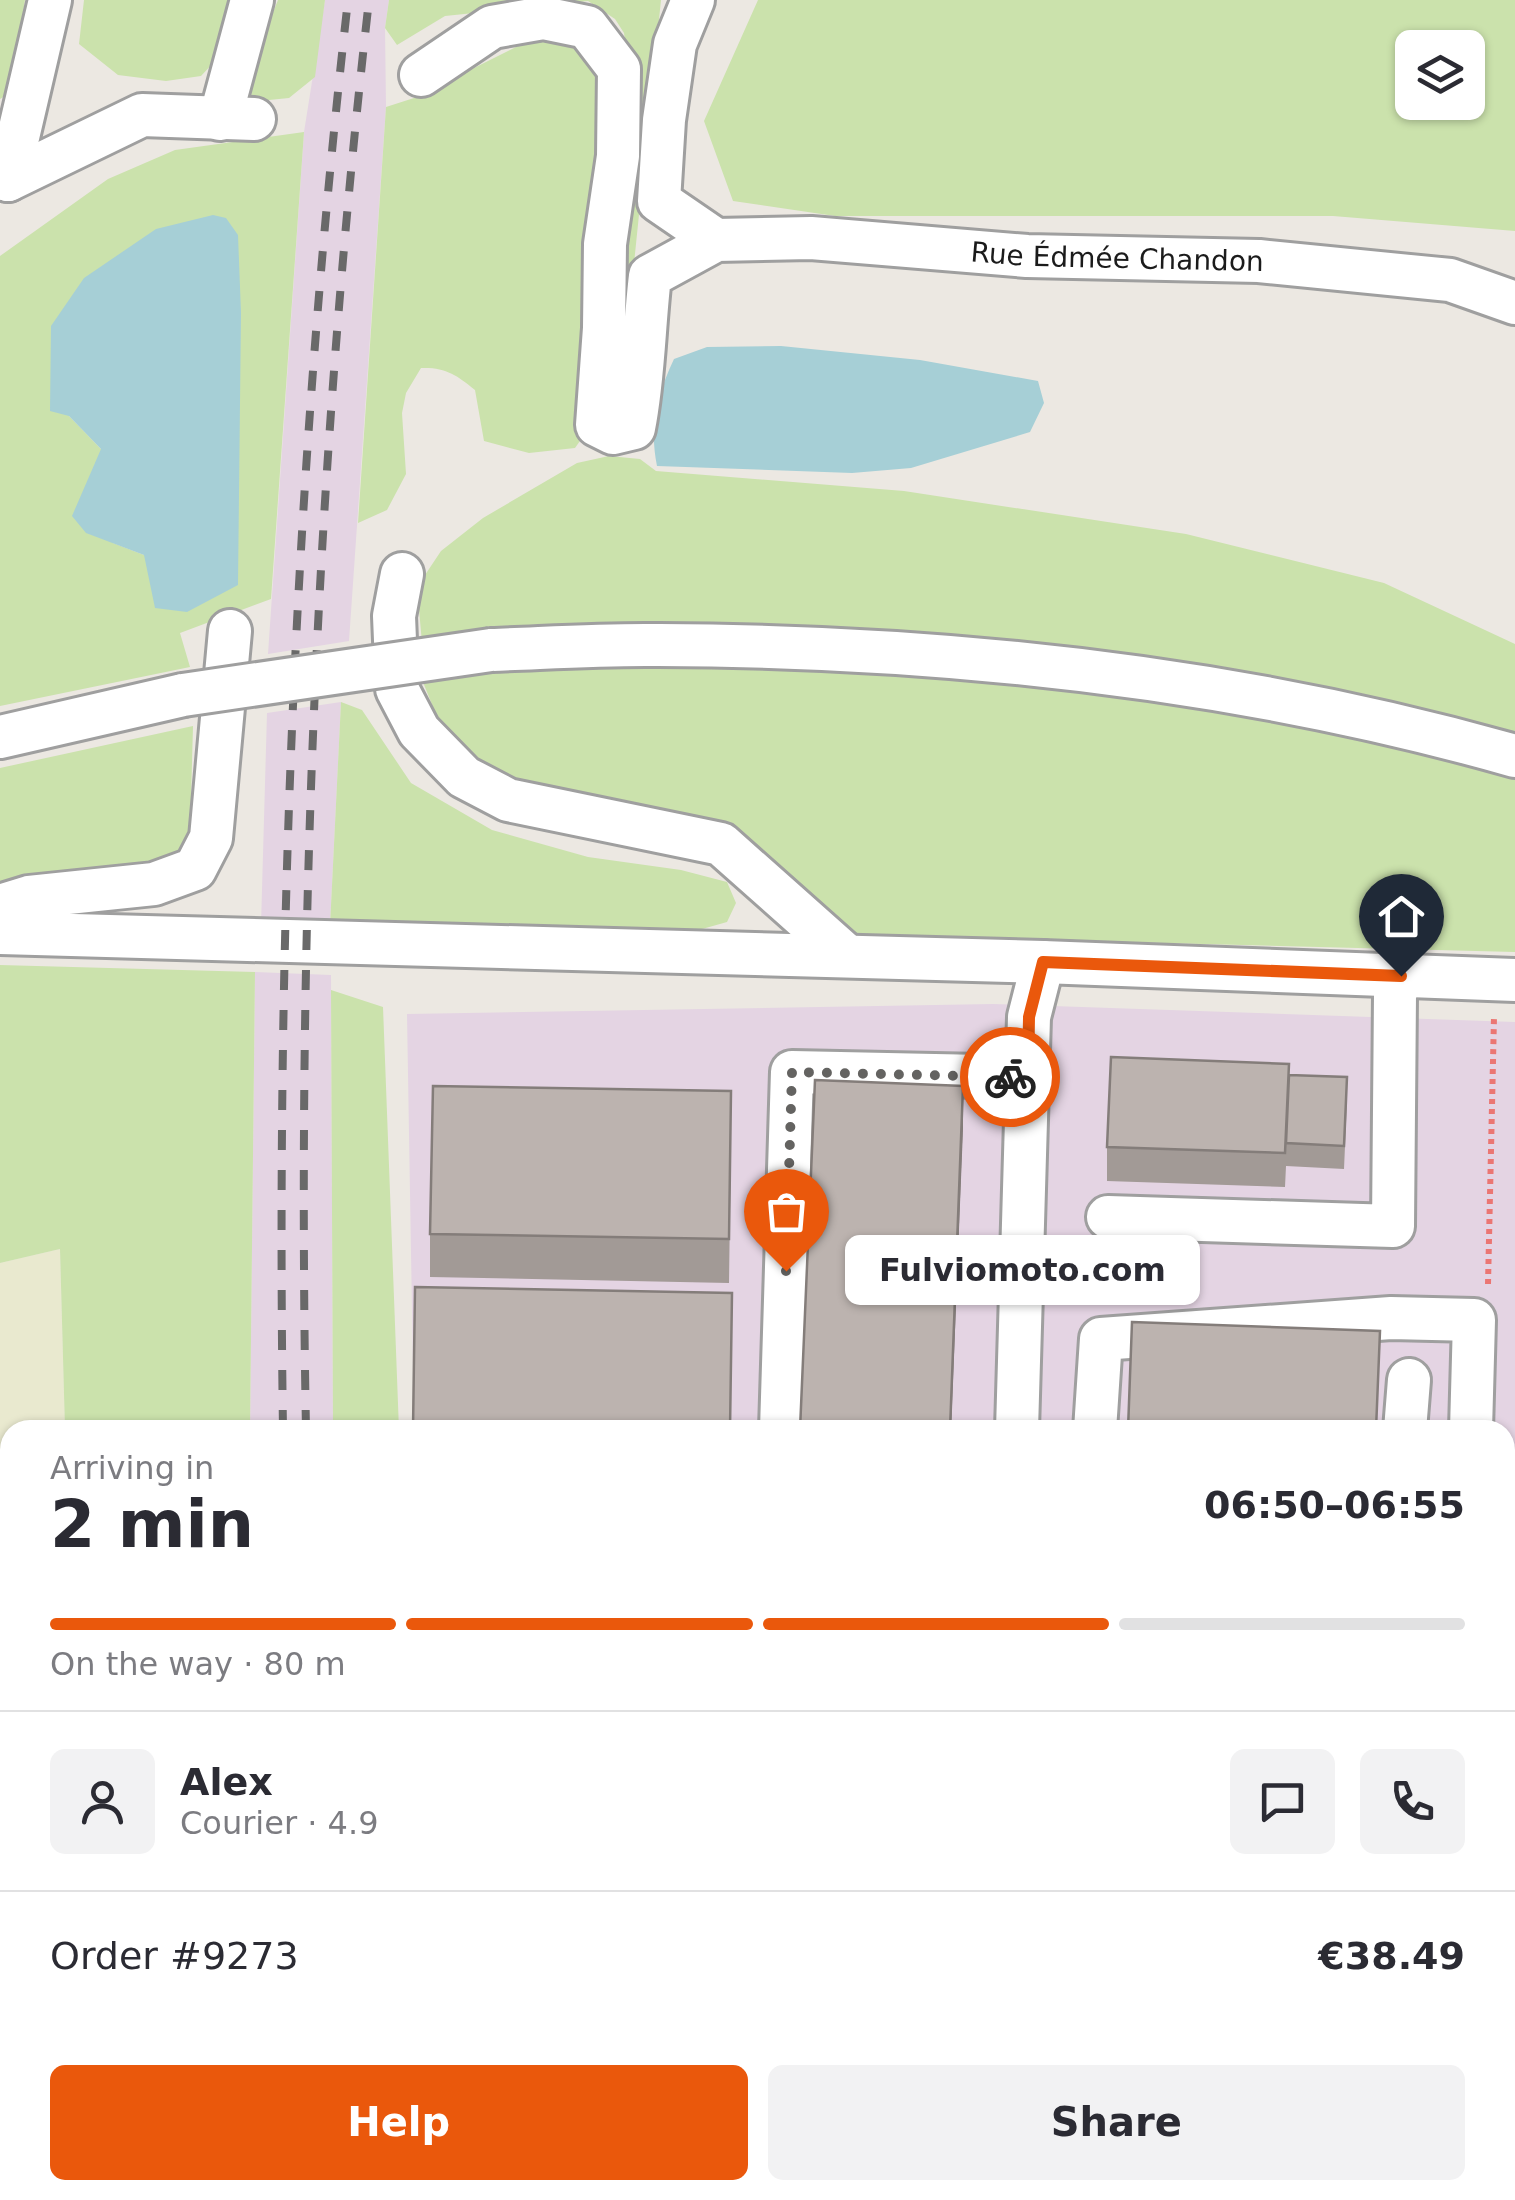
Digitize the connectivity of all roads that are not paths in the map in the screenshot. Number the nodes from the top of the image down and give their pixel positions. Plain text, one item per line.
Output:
1 (50, 0) edge
2 (252, 0) edge
3 (693, 0) edge
4 (422, 75) dead end
5 (4, 178) edge
6 (716, 240) junction
7 (1515, 302) edge
8 (402, 574) dead end
9 (230, 632) dead end
10 (0, 737) edge
11 (1515, 756) edge
12 (0, 906) edge
13 (0, 933) edge
14 (847, 956) junction
15 (1043, 962) junction
16 (1401, 976) junction
17 (1504, 993) edge
18 (1028, 1077) junction
19 (1108, 1217) dead end
20 (1409, 1380) dead end
21 (781, 1420) edge
22 (1017, 1420) edge
23 (1097, 1420) edge
24 (1407, 1420) edge
25 (1471, 1420) edge

1 - 5 street
2 - 5 street
3 - 6 street
4 - 6 street
6 - 7 street, Rue Édmée Chandon
8 - 14 street
9 - 12 street
10 - 11 street, bridge
13 - 14 street
14 - 15 street
15 - 16 street
15 - 18 street
16 - 17 street
16 - 19 street
18 - 21 street
18 - 22 street
20 - 24 street
23 - 25 street

